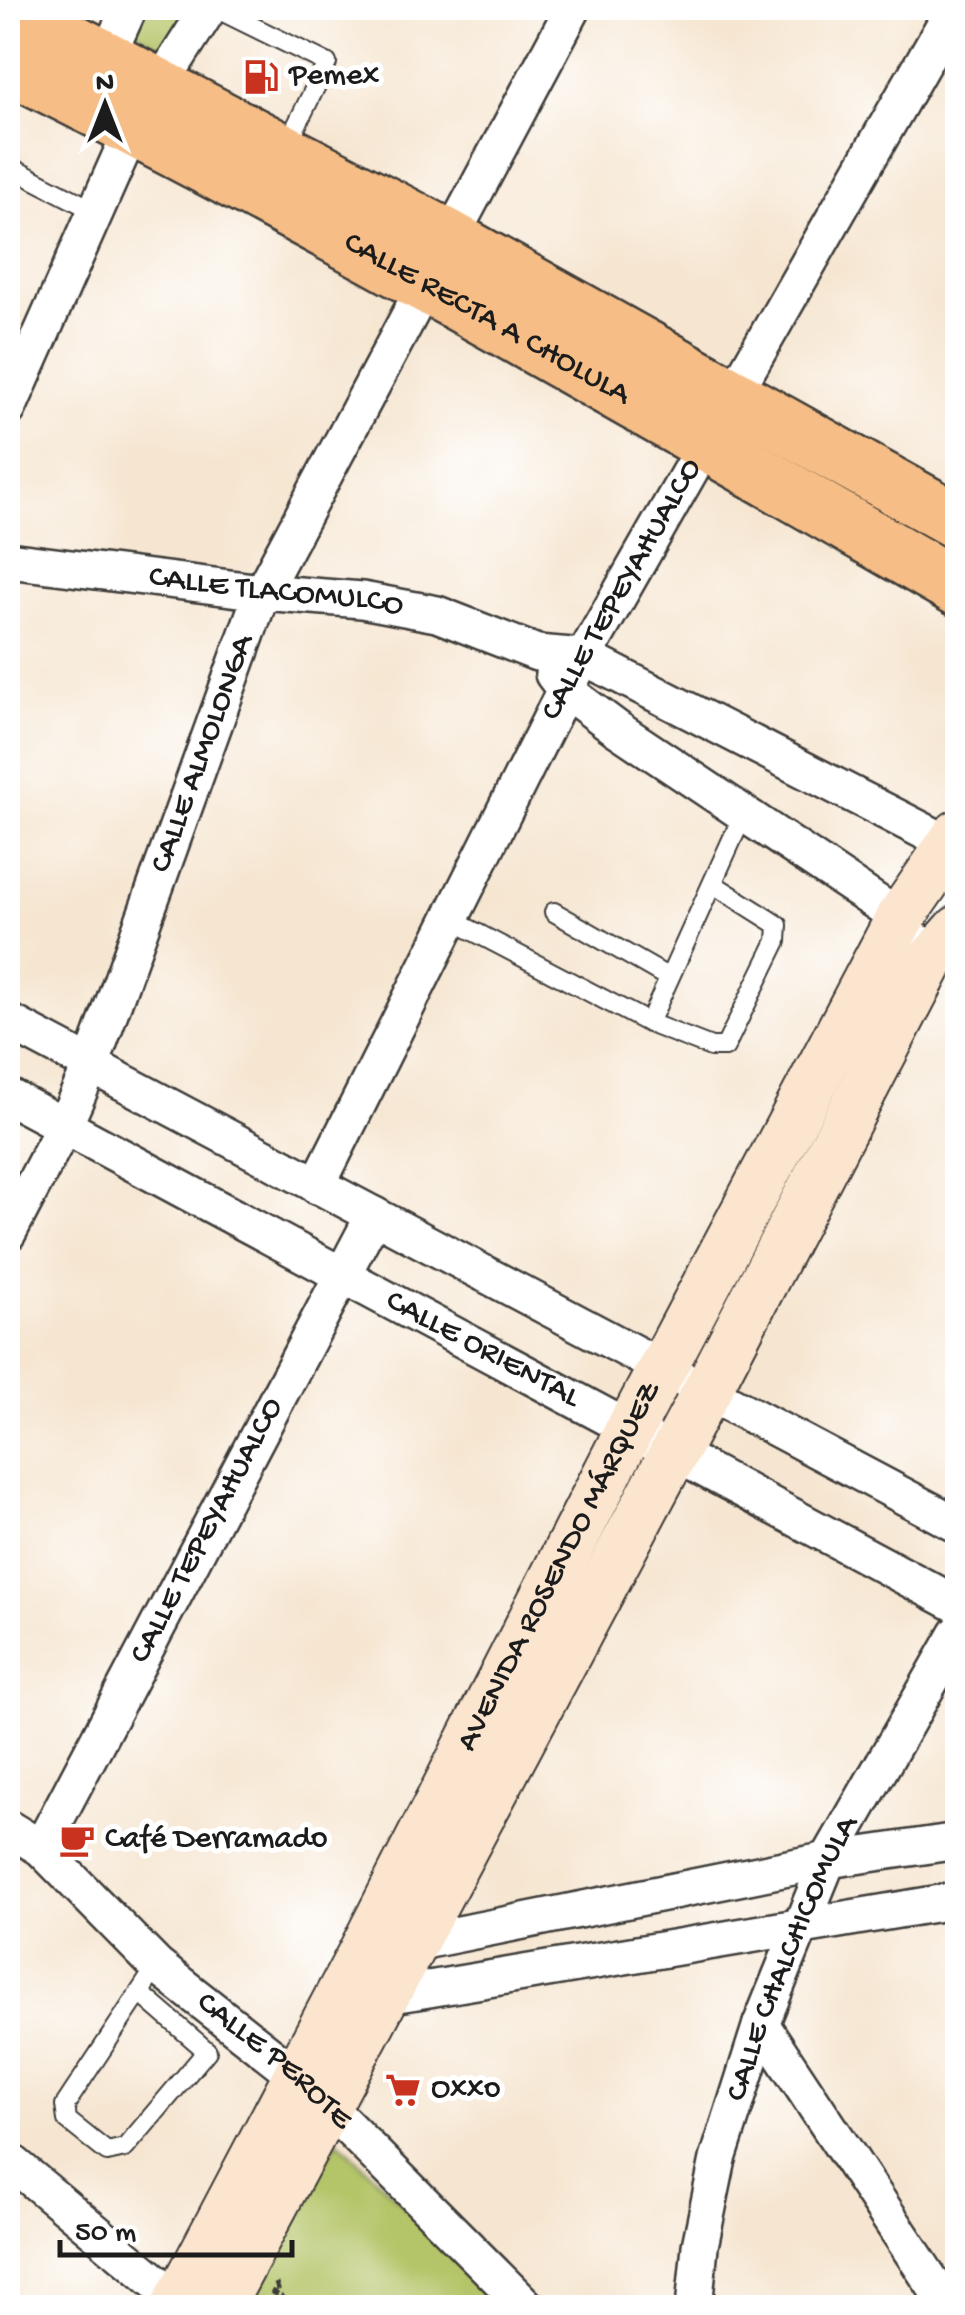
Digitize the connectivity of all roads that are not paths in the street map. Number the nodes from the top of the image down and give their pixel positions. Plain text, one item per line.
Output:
1 (8, 8) edge
2 (129, 8) edge
3 (212, 8) edge
4 (573, 8) edge
5 (954, 8) edge
6 (107, 58) junction
7 (8, 65) edge
8 (147, 107) junction
9 (283, 152) junction
10 (8, 166) edge
11 (96, 211) junction
12 (449, 238) junction
13 (423, 286) junction
14 (735, 396) junction
15 (8, 409) edge
16 (708, 444) junction
17 (958, 522) edge
18 (8, 560) edge
19 (958, 588) edge
20 (262, 592) junction
21 (537, 653) junction
22 (584, 656) junction
23 (565, 690) junction
24 (744, 814) junction
25 (953, 839) edge
26 (713, 884) junction
27 (554, 912) dead end
28 (900, 918) junction
29 (450, 920) junction
30 (943, 947) edge
31 (669, 978) junction
32 (8, 1021) edge
33 (649, 1023) junction
34 (90, 1065) junction
35 (8, 1096) edge
36 (64, 1126) junction
37 (316, 1186) junction
38 (374, 1216) junction
39 (8, 1232) edge
40 (344, 1276) junction
41 (662, 1369) junction
42 (706, 1392) junction
43 (629, 1430) junction
44 (673, 1452) junction
45 (958, 1524) edge
46 (958, 1605) edge
47 (958, 1633) edge
48 (8, 1828) edge
49 (958, 1841) edge
50 (41, 1848) junction
51 (828, 1860) junction
52 (958, 1900) edge
53 (800, 1927) junction
54 (412, 1944) junction
55 (362, 1953) junction
56 (148, 1979) junction
57 (384, 1997) junction
58 (334, 2006) junction
59 (762, 2024) junction
60 (311, 2091) junction
61 (8, 2159) edge
62 (190, 2306) edge
63 (528, 2308) edge
64 (694, 2308) edge
65 (949, 2308) edge

1 - 6 main road, CALLE RECTA A CHOLULA
2 - 6 street
3 - 8 street
3 - 9 lane
4 - 12 street, CALLE ALMOLONGA
5 - 14 street, CALLE TEPEYAHUALCO
6 - 8 main road, CALLE RECTA A CHOLULA
7 - 8 main road, CALLE RECTA A CHOLULA
8 - 9 main road, CALLE RECTA A CHOLULA
8 - 11 street
8 - 13 main road, CALLE RECTA A CHOLULA
9 - 12 main road, CALLE RECTA A CHOLULA
10 - 11 lane
11 - 15 street
12 - 13 street, CALLE ALMOLONGA
12 - 14 main road, CALLE RECTA A CHOLULA
13 - 16 main road, CALLE RECTA A CHOLULA
13 - 20 street, CALLE ALMOLONGA
14 - 16 street, CALLE TEPEYAHUALCO
14 - 17 main road, CALLE RECTA A CHOLULA
16 - 19 main road, CALLE RECTA A CHOLULA
16 - 22 street, CALLE TEPEYAHUALCO
18 - 20 street, CALLE TLACOMULCO
20 - 21 street, CALLE TLACOMULCO
20 - 34 street, CALLE ALMOLONGA
21 - 22 street, CALLE TLACOMULCO
21 - 23 street
22 - 23 street, CALLE TEPEYAHUALCO
22 - 25 street, CALLE TLACOMULCO
23 - 24 street
23 - 29 street, CALLE TEPEYAHUALCO
24 - 26 lane
24 - 28 street
25 - 28 main road, AVENIDA ROSENDO MÁRQUEZ
26 - 31 lane
26 - 33 lane
27 - 31 lane
28 - 30 street
28 - 41 main road, AVENIDA ROSENDO MÁRQUEZ
29 - 33 lane
29 - 37 street, CALLE TEPEYAHUALCO
30 - 42 main road, AVENIDA ROSENDO MÁRQUEZ
31 - 33 lane
32 - 34 street, CALLE ORIENTAL
34 - 36 street, CALLE ALMOLONGA
34 - 37 street, CALLE ORIENTAL
35 - 36 street, CALLE ORIENTAL
36 - 39 street, CALLE ALMOLONGA
36 - 40 street, CALLE ORIENTAL
37 - 38 street, CALLE ORIENTAL
38 - 40 street, CALLE TEPEYAHUALCO
38 - 41 street, CALLE ORIENTAL
40 - 43 street, CALLE ORIENTAL
40 - 50 street, CALLE TEPEYAHUALCO
41 - 42 street, CALLE ORIENTAL
41 - 43 main road, AVENIDA ROSENDO MÁRQUEZ
42 - 44 main road, AVENIDA ROSENDO MÁRQUEZ
42 - 45 street, CALLE ORIENTAL
43 - 44 street, CALLE ORIENTAL
43 - 55 main road, AVENIDA ROSENDO MÁRQUEZ
44 - 46 street, CALLE ORIENTAL
44 - 54 main road, AVENIDA ROSENDO MÁRQUEZ
47 - 51 street, CALLE CHALCHICOMULA
48 - 50 street, CALLE PEROTE
49 - 51 street
50 - 56 street, CALLE PEROTE
51 - 53 street, CALLE CHALCHICOMULA
51 - 54 street
52 - 53 street
53 - 57 street
53 - 59 street, CALLE CHALCHICOMULA
54 - 55 street
54 - 57 main road, AVENIDA ROSENDO MÁRQUEZ
55 - 58 main road, AVENIDA ROSENDO MÁRQUEZ
56 - 56 lane
56 - 60 street, CALLE PEROTE
57 - 58 street
57 - 60 main road, AVENIDA ROSENDO MÁRQUEZ
58 - 60 main road, AVENIDA ROSENDO MÁRQUEZ
59 - 64 street, CALLE CHALCHICOMULA
59 - 65 street
60 - 62 main road, AVENIDA ROSENDO MÁRQUEZ
60 - 63 street, CALLE PEROTE
61 - 62 street

